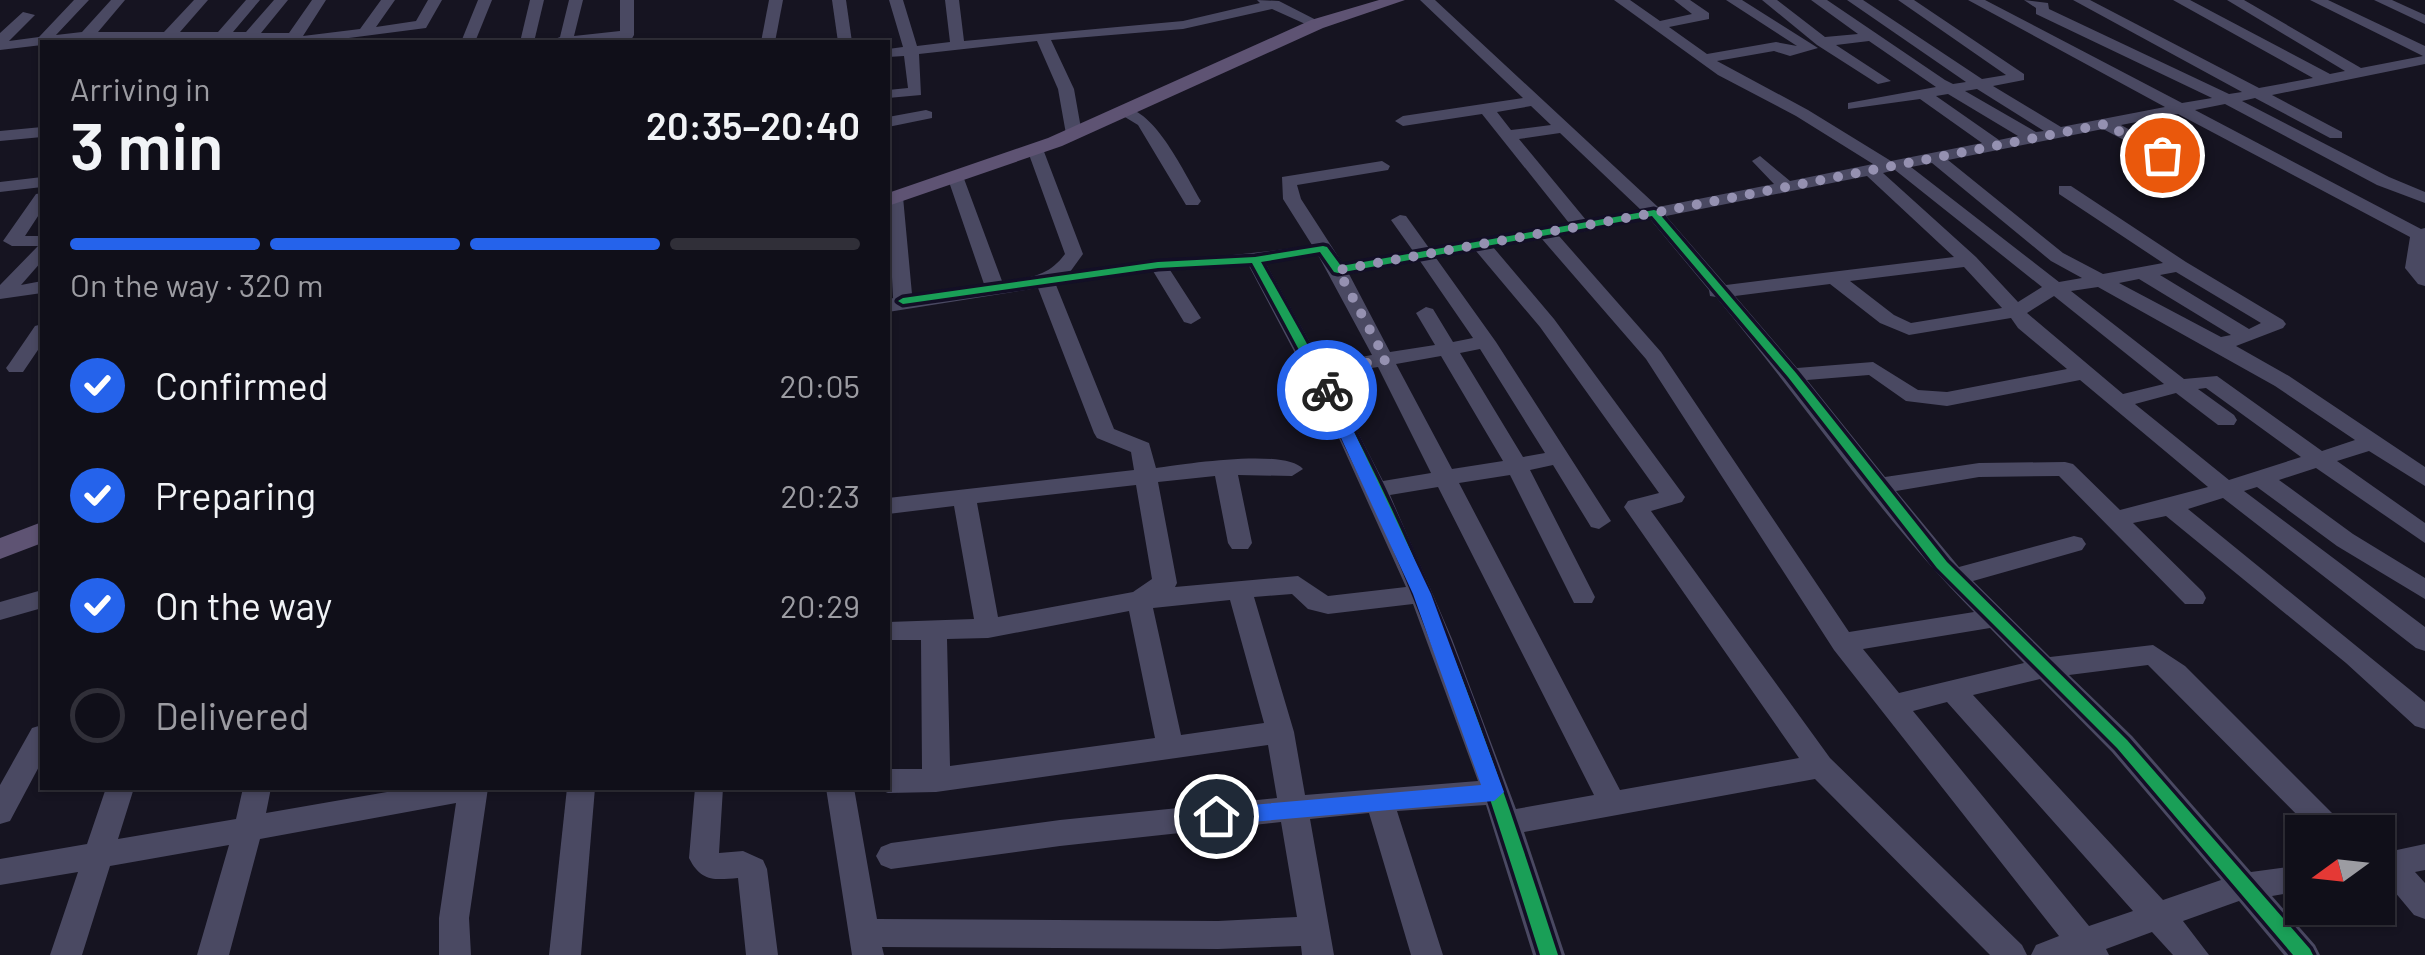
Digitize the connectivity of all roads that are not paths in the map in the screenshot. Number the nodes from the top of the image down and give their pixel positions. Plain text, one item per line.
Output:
1 (82, 0) edge
2 (118, 0) edge
3 (201, 0) edge
4 (253, 0) edge
5 (281, 0) edge
6 (319, 0) edge
7 (388, 0) edge
8 (435, 0) edge
9 (485, 0) edge
10 (537, 0) edge
11 (576, 0) edge
12 (627, 0) edge
13 (776, 0) edge
14 (839, 0) edge
15 (896, 0) edge
16 (952, 0) edge
17 (1397, 0) edge
18 (1427, 0) edge
19 (1621, 0) edge
20 (1682, 0) edge
21 (1733, 0) edge
22 (1770, 0) edge
23 (1818, 0) edge
24 (1854, 0) edge
25 (1904, 0) edge
26 (1975, 0) edge
27 (2031, 0) edge
28 (2080, 0) edge
29 (2180, 0) edge
30 (2234, 0) edge
31 (2316, 0) edge
32 (2381, 0) edge
33 (1269, 2) edge
34 (1749, 10) junction
35 (28, 15) dead end
36 (1704, 16) junction
37 (2425, 20) edge
38 (1317, 24) junction
39 (1656, 26) junction
40 (364, 32) junction
41 (1902, 33) junction
42 (403, 35) edge
43 (1042, 36) junction
44 (1870, 37) junction
45 (220, 39) junction
46 (625, 39) edge
47 (40, 40) edge
48 (44, 40) joint
49 (84, 40) edge
50 (165, 40) edge
51 (247, 40) edge
52 (296, 40) edge
53 (469, 40) edge
54 (527, 40) edge
55 (566, 40) edge
56 (596, 40) edge
57 (768, 40) edge
58 (845, 40) edge
59 (1822, 42) junction
60 (0, 44) edge
61 (958, 46) junction
62 (911, 51) junction
63 (2425, 52) edge
64 (890, 53) edge
65 (1703, 58) junction
66 (2425, 60) edge
67 (2396, 66) junction
68 (2358, 73) junction
69 (2328, 79) junction
70 (2425, 79) edge
71 (1882, 81) dead end
72 (1979, 84) junction
73 (1950, 88) junction
74 (890, 94) edge
75 (2257, 94) junction
76 (1926, 96) junction
77 (2228, 99) junction
78 (1534, 101) junction
79 (1854, 106) dead end
80 (1486, 109) junction
81 (2179, 109) junction
82 (1126, 111) junction
83 (926, 115) dead end
84 (1403, 121) dead end
85 (890, 122) edge
86 (2106, 124) junction
87 (1564, 128) junction
88 (40, 132) edge
89 (2059, 133) junction
90 (1074, 134) junction
91 (2336, 135) dead end
92 (0, 136) edge
93 (1509, 136) junction
94 (2032, 137) junction
95 (1996, 144) junction
96 (1035, 149) junction
97 (1932, 155) junction
98 (1760, 162) dead end
99 (1382, 166) dead end
100 (1884, 167) junction
101 (2190, 170) dead end
102 (955, 176) junction
103 (40, 182) edge
104 (0, 187) edge
105 (1787, 187) junction
106 (2065, 190) dead end
107 (891, 198) edge
108 (2425, 198) edge
109 (40, 201) edge
110 (1192, 201) dead end
111 (1654, 213) junction
112 (1400, 220) dead end
113 (1582, 226) junction
114 (1547, 233) junction
115 (2422, 234) edge
116 (40, 241) edge
117 (1481, 244) junction
118 (1323, 250) junction
119 (40, 254) edge
120 (1426, 254) junction
121 (1254, 260) junction
122 (1969, 261) junction
123 (1158, 265) junction
124 (2179, 266) junction
125 (1338, 270) junction
126 (2143, 273) junction
127 (1834, 278) junction
128 (2425, 280) edge
129 (2096, 281) junction
130 (1044, 282) junction
131 (40, 287) edge
132 (995, 288) junction
133 (2054, 289) junction
134 (1717, 292) junction
135 (2, 294) edge
136 (895, 303) edge
137 (2016, 310) junction
138 (1426, 313) dead end
139 (1191, 318) dead end
140 (40, 332) edge
141 (2248, 337) junction
142 (1486, 342) junction
143 (2218, 344) junction
144 (1448, 350) junction
145 (1386, 360) junction
146 (40, 367) edge
147 (8, 369) edge
148 (1317, 371) junction
149 (2080, 373) junction
150 (1792, 375) junction
151 (2180, 386) junction
152 (2120, 400) junction
153 (2226, 420) dead end
154 (2372, 442) junction
155 (1558, 457) junction
156 (2319, 461) junction
157 (1516, 466) junction
158 (1225, 467) junction
159 (1292, 469) dead end
160 (1146, 478) junction
161 (2425, 478) edge
162 (2262, 479) junction
163 (1446, 480) junction
164 (1880, 486) junction
165 (2222, 487) junction
166 (1375, 490) junction
167 (964, 497) junction
168 (890, 506) edge
169 (2170, 508) junction
170 (2117, 519) junction
171 (1598, 521) dead end
172 (40, 533) edge
173 (2425, 536) edge
174 (1240, 543) dead end
175 (2074, 544) dead end
176 (0, 549) edge
177 (1954, 577) junction
178 (2425, 590) edge
179 (1240, 592) junction
180 (1422, 594) junction
181 (1583, 597) dead end
182 (2194, 598) dead end
183 (40, 600) edge
184 (1139, 600) junction
185 (0, 611) edge
186 (1996, 618) junction
187 (988, 628) junction
188 (890, 631) edge
189 (934, 632) junction
190 (2425, 641) edge
191 (1843, 643) junction
192 (2047, 667) junction
193 (1954, 692) junction
194 (1893, 705) junction
195 (2425, 718) edge
196 (1280, 732) junction
197 (40, 740) edge
198 (1171, 750) junction
199 (1820, 766) junction
200 (936, 780) junction
201 (890, 781) edge
202 (119, 790) edge
203 (258, 790) edge
204 (455, 790) edge
205 (473, 790) edge
206 (581, 790) edge
207 (709, 790) edge
208 (840, 790) edge
209 (1494, 792) junction
210 (428, 793) edge
211 (1379, 800) junction
212 (1613, 804) junction
213 (1295, 808) junction
214 (0, 812) edge
215 (2315, 815) edge
216 (1506, 823) junction
217 (248, 828) junction
218 (98, 854) junction
219 (891, 856) dead end
220 (2425, 857) edge
221 (2395, 864) edge
222 (0, 872) edge
223 (2395, 876) edge
224 (2285, 880) edge
225 (2244, 886) junction
226 (2425, 905) edge
227 (2158, 916) junction
228 (1317, 943) edge
229 (866, 944) edge
230 (2088, 949) edge
231 (66, 955) edge
232 (213, 955) edge
233 (455, 955) edge
234 (565, 955) edge
235 (762, 955) edge
236 (1427, 955) edge
237 (1549, 955) edge
238 (2011, 955) edge
239 (2047, 955) edge
240 (2193, 955) edge
241 (2304, 955) edge

1 - 48 street
2 - 49 street
3 - 50 street
4 - 45 street
5 - 51 street
6 - 52 street
7 - 40 street
8 - 42 street
9 - 53 street
10 - 54 street
11 - 55 street
12 - 46 street
13 - 57 street
14 - 58 street
15 - 62 street
16 - 61 street
17 - 38 main road
18 - 78 street
19 - 39 street
20 - 36 street
21 - 34 street
22 - 59 street
23 - 44 street
24 - 41 street
25 - 72 street
26 - 81 street
27 - 77 street
28 - 75 street
29 - 69 street
30 - 68 street
31 - 63 street
32 - 37 street
33 - 38 street
33 - 43 street
34 - 36 street
34 - 65 street
35 - 60 street
36 - 39 street
38 - 82 main road
39 - 65 street
40 - 42 street
40 - 52 street
41 - 44 street
41 - 72 street
43 - 61 street
43 - 90 street
44 - 59 street
44 - 73 street
45 - 50 street
45 - 51 street
46 - 56 street
47 - 60 street
48 - 49 street
49 - 50 street
51 - 52 street
59 - 71 street
61 - 62 street
62 - 64 street
62 - 74 street
65 - 100 street
66 - 67 street
67 - 68 street
67 - 70 street
68 - 69 street
69 - 75 street
72 - 73 street
72 - 89 street
73 - 76 street
73 - 94 street
75 - 77 street
75 - 91 street
76 - 79 street
76 - 95 street
77 - 81 street
77 - 108 street
78 - 80 street
78 - 87 street
80 - 84 street
80 - 93 street
81 - 86 street
81 - 115 street
82 - 90 main road
82 - 110 street
83 - 85 street
86 - 89 street
86 - 101 street
87 - 93 street
87 - 111 street
88 - 92 street
89 - 94 street
90 - 96 main road
93 - 113 street
94 - 95 street
95 - 97 street
96 - 102 main road
96 - 130 street
97 - 100 street
97 - 129 street
98 - 105 street
99 - 118 street
100 - 105 street
100 - 122 street
100 - 133 street
102 - 107 main road
102 - 132 street
103 - 104 street
105 - 111 street
106 - 124 street
107 - 136 street
109 - 116 street
111 - 113 street
111 - 134 street
112 - 120 street
113 - 114 street
114 - 117 street
114 - 191 street
115 - 128 street
117 - 120 street
117 - 199 street
118 - 121 street
118 - 125 street
119 - 135 street
120 - 125 street
120 - 142 street
121 - 123 street
121 - 148 street
122 - 127 street
122 - 137 street
123 - 130 street
123 - 139 street
124 - 126 street
124 - 141 street
125 - 145 street
126 - 129 street
126 - 141 street
127 - 134 street
127 - 137 street
129 - 133 street
129 - 143 street
130 - 132 street
130 - 160 street
131 - 135 street
132 - 136 street
133 - 137 street
133 - 151 street
134 - 150 street
137 - 149 street
138 - 144 street
140 - 147 street
141 - 143 street
142 - 144 street
142 - 155 street
143 - 154 street
144 - 145 street
144 - 157 street
145 - 148 street
145 - 163 street
146 - 147 street
148 - 166 street
149 - 150 street
149 - 152 street
150 - 164 street
151 - 152 street
151 - 153 street
151 - 156 street
152 - 165 street
154 - 156 street
154 - 161 street
155 - 157 street
155 - 171 street
156 - 162 street
156 - 173 street
157 - 163 street
157 - 181 street
158 - 159 street
158 - 160 street
158 - 174 street
160 - 167 street
160 - 184 street
162 - 165 street
162 - 178 street
163 - 166 street
163 - 212 street
164 - 170 street
164 - 177 street
165 - 169 street
165 - 190 street
166 - 180 street
167 - 168 street
167 - 187 street
169 - 170 street
169 - 195 street
170 - 182 street
172 - 176 main road
175 - 177 street
177 - 186 street
179 - 180 street
179 - 184 street
179 - 196 street
180 - 209 street
183 - 185 street
184 - 187 street
184 - 198 street
186 - 191 street
186 - 192 street
187 - 189 street
188 - 189 street
189 - 200 street
191 - 194 street
192 - 193 street
192 - 215 street
192 - 225 street
193 - 194 street
193 - 227 street
194 - 230 street
196 - 198 street
196 - 213 street
197 - 214 street
198 - 200 street
199 - 212 street
199 - 238 street
200 - 201 street
202 - 218 street
203 - 217 street
204 - 210 street
205 - 233 street
206 - 234 street
207 - 235 street
208 - 229 street
209 - 211 street
209 - 216 street
210 - 217 street
211 - 213 street
211 - 236 street
212 - 216 street
213 - 219 street
213 - 228 street
216 - 237 street
217 - 218 street
217 - 232 street
218 - 222 street
218 - 231 street
220 - 221 street
223 - 226 street
224 - 225 street
225 - 227 street
225 - 241 street
227 - 230 street
227 - 240 street
228 - 229 street
230 - 239 street

